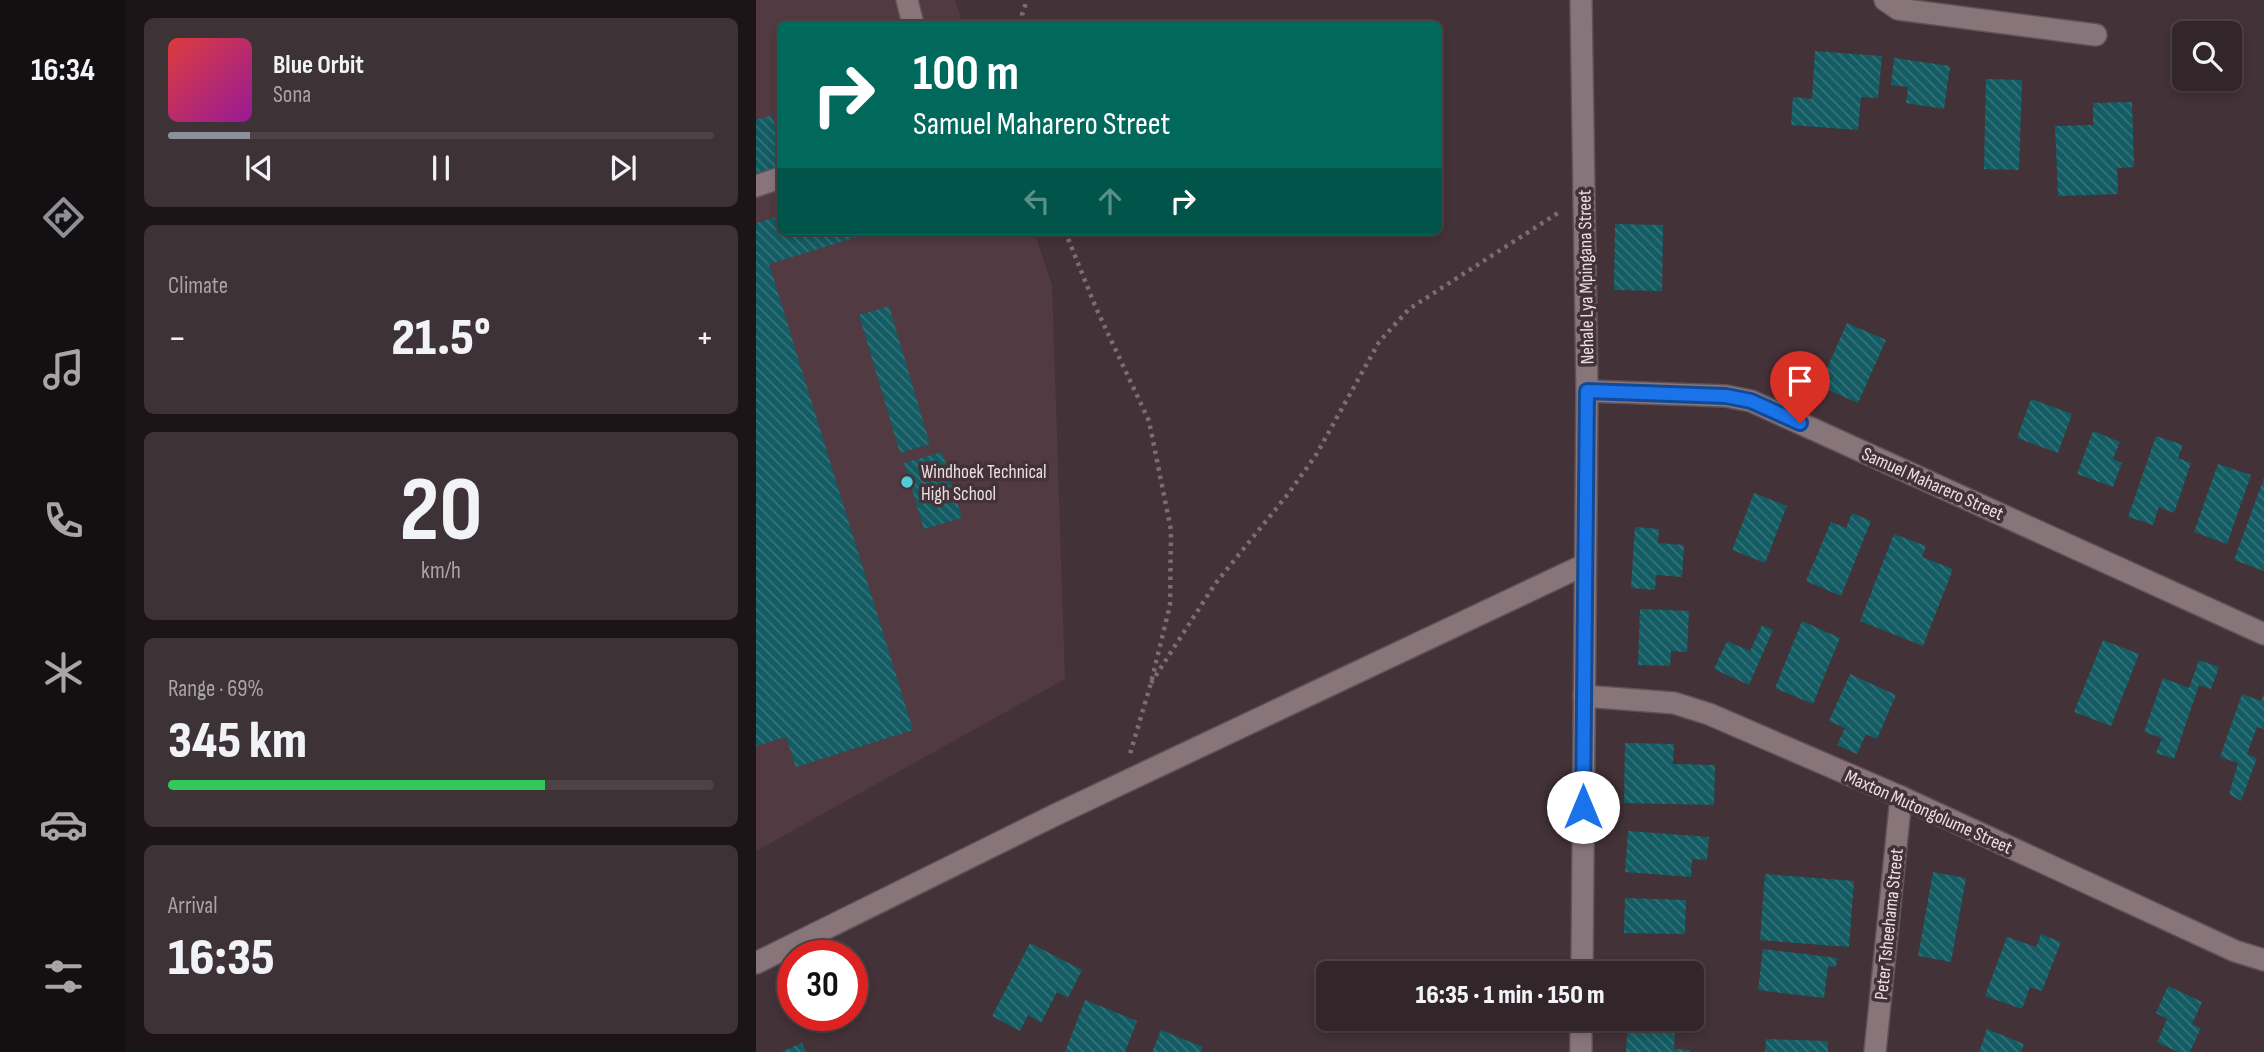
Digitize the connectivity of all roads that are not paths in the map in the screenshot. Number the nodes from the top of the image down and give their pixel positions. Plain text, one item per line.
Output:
1 (907, 0) edge
2 (1581, 0) edge
3 (1885, 0) edge
4 (913, 21) edge
5 (2096, 35) dead end
6 (777, 179) edge
7 (756, 186) edge
8 (1587, 391) junction
9 (1584, 565) junction
10 (2264, 634) edge
11 (1584, 696) junction
12 (1900, 797) junction
13 (2264, 960) edge
14 (1582, 961) edge
15 (756, 962) edge
16 (1581, 1031) edge
17 (1581, 1052) edge
18 (1875, 1052) edge

1 - 4 street
2 - 8 street, Nehale Lya Mpingana Street
3 - 5 street
6 - 7 street
8 - 9 street, Nehale Lya Mpingana Street
8 - 10 street, Samuel Maharero Street
9 - 11 street, Nehale Lya Mpingana Street
9 - 15 street
11 - 12 street, Maxton Mutongolume Street
11 - 14 street, Nehale Lya Mpingana Street
12 - 13 street, Maxton Mutongolume Street
12 - 18 street, Peter Tsheehama Street
16 - 17 street

